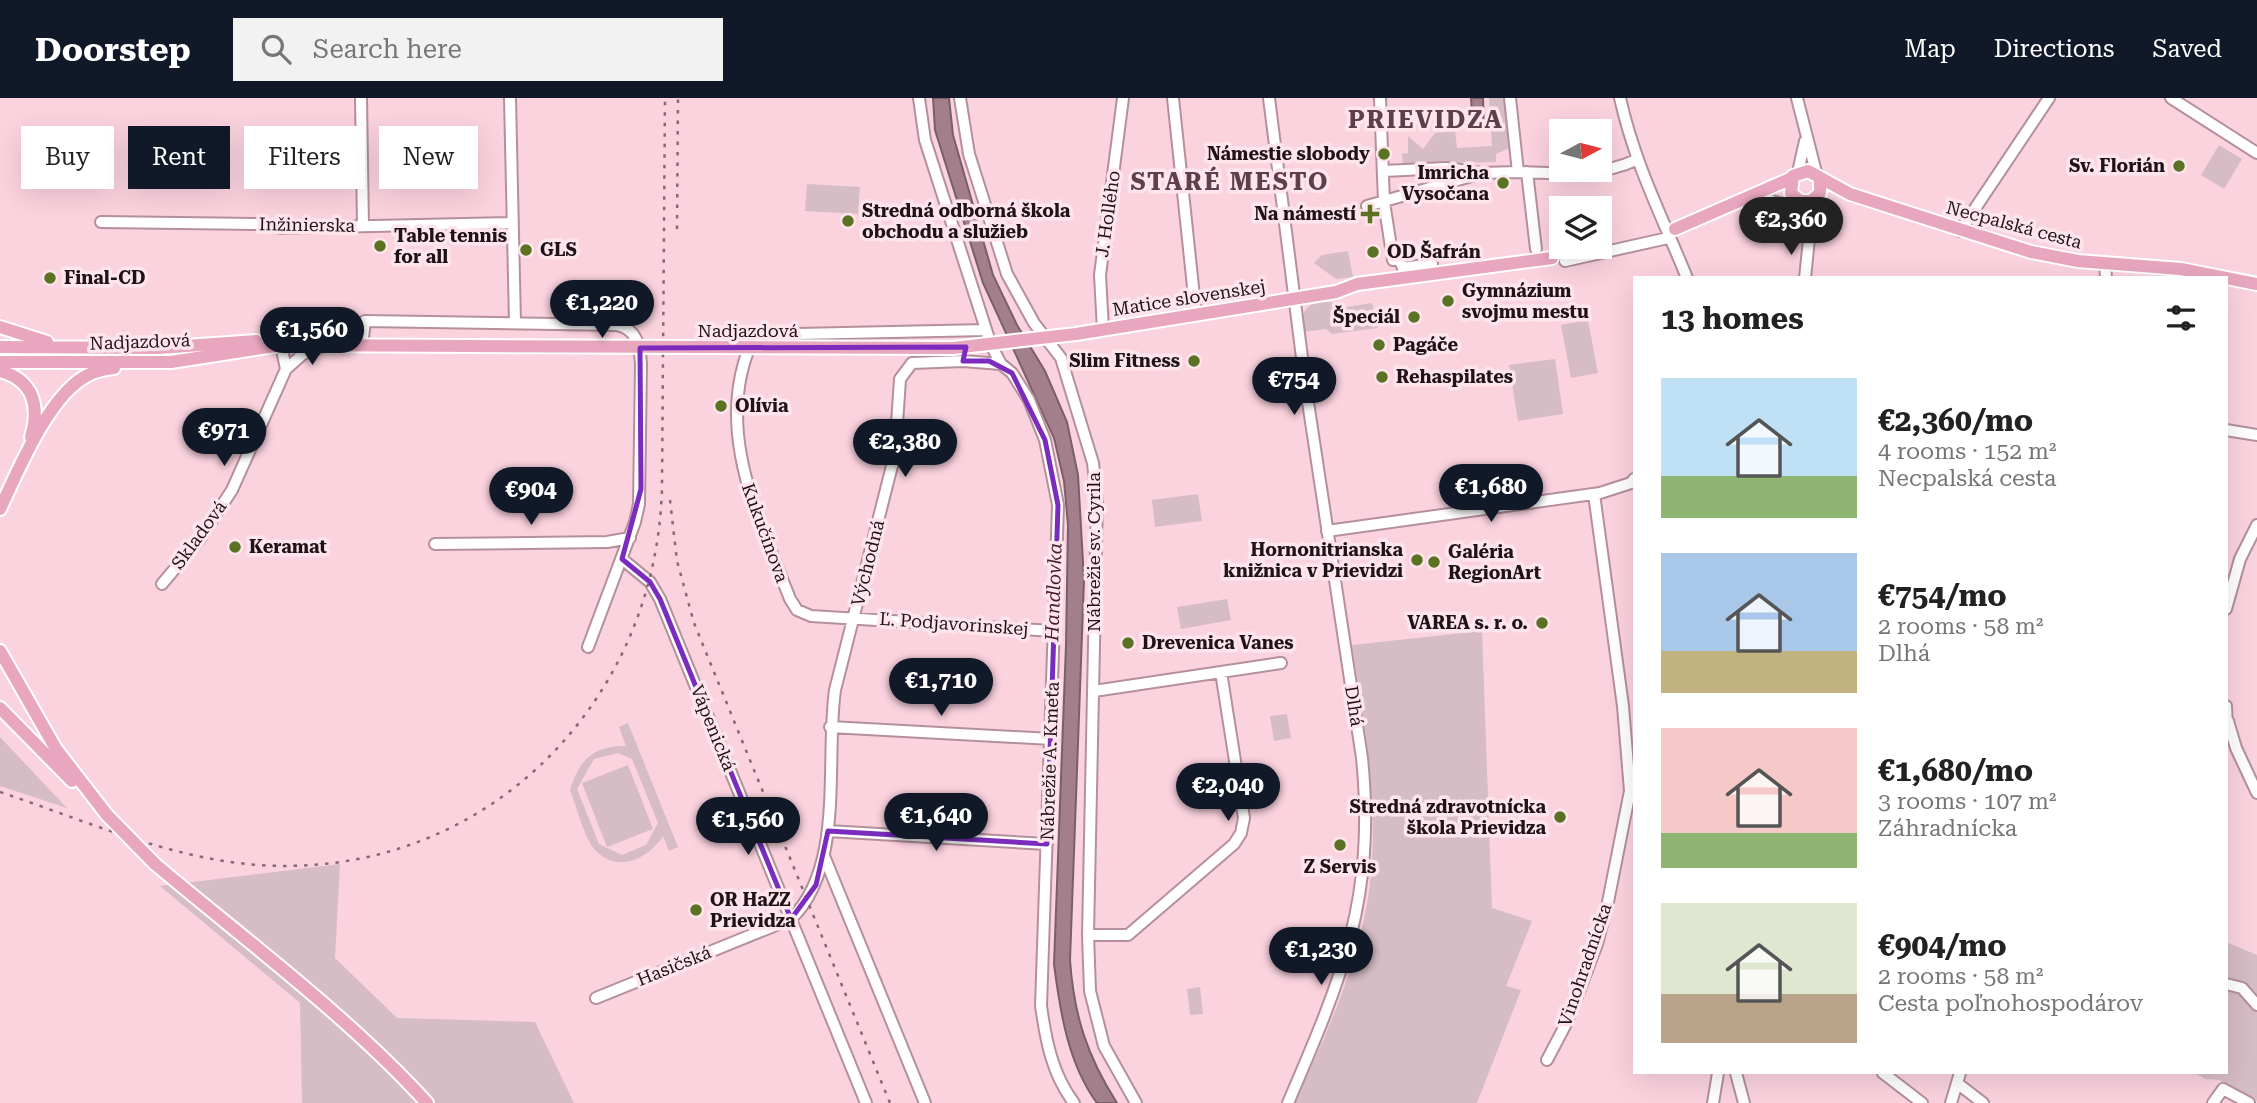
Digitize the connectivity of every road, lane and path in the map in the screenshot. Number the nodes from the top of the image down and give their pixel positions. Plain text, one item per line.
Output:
1 (361, 98) edge
2 (510, 98) edge
3 (919, 98) edge
4 (960, 98) edge
5 (1173, 98) edge
6 (1269, 98) edge
7 (1380, 98) edge
8 (1510, 98) edge
9 (1620, 98) edge
10 (1797, 98) edge
11 (2049, 98) edge
12 (2171, 98) edge
13 (1123, 100) edge
14 (1806, 132) junction
15 (2257, 153) edge
16 (1636, 160) junction
17 (1384, 171) junction
18 (1522, 172) junction
19 (1481, 173) junction
20 (1795, 175) junction
21 (1818, 178) junction
22 (1850, 194) junction
23 (1757, 196) junction
24 (1806, 197) junction
25 (1384, 202) junction
26 (1367, 206) dead end
27 (101, 222) dead end
28 (512, 223) junction
29 (363, 226) junction
30 (1960, 231) junction
31 (1671, 234) junction
32 (1808, 239) junction
33 (1536, 248) dead end
34 (1549, 258) edge
35 (1565, 261) dead end
36 (2105, 264) junction
37 (1431, 270) junction
38 (1686, 276) edge
39 (1805, 276) edge
40 (2106, 276) edge
41 (2219, 276) edge
42 (2228, 278) edge
43 (2257, 284) edge
44 (1295, 299) junction
45 (1196, 315) junction
46 (515, 323) junction
47 (0, 327) edge
48 (986, 330) junction
49 (1103, 330) junction
50 (1047, 338) junction
51 (997, 344) junction
52 (281, 345) junction
53 (326, 345) junction
54 (68, 346) junction
55 (362, 346) junction
56 (0, 347) edge
57 (960, 347) junction
58 (963, 361) junction
59 (0, 362) edge
60 (145, 363) junction
61 (1001, 365) junction
62 (286, 369) junction
63 (0, 370) edge
64 (2228, 430) edge
65 (2257, 435) edge
66 (25, 458) junction
67 (1633, 480) edge
68 (10, 486) junction
69 (1594, 494) junction
70 (0, 499) edge
71 (0, 509) edge
72 (2257, 525) edge
73 (1327, 531) junction
74 (630, 538) junction
75 (435, 544) dead end
76 (622, 559) junction
77 (162, 584) dead end
78 (2228, 602) edge
79 (855, 618) junction
80 (1054, 631) junction
81 (588, 648) dead end
82 (0, 651) edge
83 (1281, 663) dead end
84 (1221, 672) junction
85 (1094, 691) junction
86 (0, 708) edge
87 (2228, 721) edge
88 (830, 727) junction
89 (1051, 739) junction
90 (2257, 793) edge
91 (96, 802) junction
92 (828, 831) junction
93 (1047, 844) junction
94 (824, 856) junction
95 (790, 919) junction
96 (1088, 935) junction
97 (2228, 984) edge
98 (596, 998) dead end
99 (2257, 1005) edge
100 (1547, 1060) dead end
101 (1717, 1074) edge
102 (1736, 1074) edge
103 (1884, 1074) edge
104 (1958, 1078) edge
105 (427, 1103) edge
106 (866, 1103) edge
107 (925, 1103) edge
108 (1074, 1103) edge
109 (1136, 1103) edge
110 (1288, 1103) edge
111 (1713, 1103) edge
112 (1744, 1103) edge
113 (1922, 1103) edge
114 (1951, 1103) edge
115 (1983, 1103) edge
116 (2213, 1103) edge
117 (2249, 1103) edge

1 - 29 street
2 - 28 street
3 - 48 street, Nábrežie A. Kmeťa
4 - 50 street, Nábrežie sv. Cyrila
5 - 45 street
6 - 44 street, Dlhá
7 - 17 street
8 - 18 street
9 - 16 street
10 - 14 street
11 - 30 street
12 - 15 street
13 - 49 street, J. Hollého
14 - 20 street
14 - 21 street
16 - 18 street
16 - 31 street
17 - 19 street
17 - 25 street
18 - 19 street
18 - 33 street
19 - 25 street
20 - 21 main road, Necpalská cesta
20 - 23 main road
20 - 24 main road
21 - 22 main road, Necpalská cesta
21 - 24 main road
22 - 24 main road, Necpalská cesta
22 - 30 main road, Necpalská cesta
23 - 24 main road, Necpalská cesta
23 - 31 main road
23 - 32 street
24 - 32 street
25 - 26 street
25 - 37 street
27 - 29 street, Inžinierska
28 - 29 street, Inžinierska
28 - 46 street
30 - 36 main road, Necpalská cesta
31 - 35 street
31 - 38 street
32 - 39 street
34 - 37 main road, Matice slovenskej
36 - 40 street
36 - 41 main road, Necpalská cesta
37 - 44 main road, Matice slovenskej
42 - 43 main road, Necpalská cesta
44 - 45 main road, Matice slovenskej
44 - 73 street, Dlhá
45 - 49 main road, Matice slovenskej
46 - 55 street
46 - 74 street
47 - 54 main road
48 - 51 street, Nábrežie A. Kmeťa
48 - 79 street, Kukučínova
49 - 50 main road, Matice slovenskej
50 - 51 main road, Nadjazdová
50 - 85 street, Nábrežie sv. Cyrila
51 - 57 main road, Nadjazdová
51 - 61 street, Nábrežie A. Kmeťa
52 - 53 main road, Nadjazdová
52 - 54 main road, Nadjazdová
52 - 60 main road, Nadjazdová
52 - 62 street
53 - 55 main road, Nadjazdová
53 - 62 street
54 - 56 main road, Nadjazdová
55 - 57 main road, Nadjazdová, bridge
57 - 58 street
58 - 61 street, Východná
58 - 79 street, Východná
59 - 60 main road, Nadjazdová
60 - 66 main road
61 - 80 street, Nábrežie A. Kmeťa
62 - 77 street, Skladová
63 - 66 main road
64 - 65 street
66 - 68 main road
67 - 69 street
68 - 70 main road
68 - 71 main road
69 - 73 street
69 - 100 street, Vinohradnícka
72 - 78 street
73 - 110 street, Dlhá
74 - 75 street
74 - 76 street
76 - 81 street
76 - 95 street, Vápenická
79 - 80 street, Ľ. Podjavorinskej
79 - 88 street, Východná
80 - 89 street, Nábrežie A. Kmeťa
82 - 91 main road
83 - 84 street
84 - 85 street
84 - 96 street
85 - 96 street, Nábrežie sv. Cyrila
86 - 91 main road
87 - 90 street
88 - 89 street
88 - 92 street, Východná
89 - 93 street, Nábrežie A. Kmeťa
91 - 105 main road, bridge
92 - 93 street
92 - 94 street, Východná
93 - 108 street, Nábrežie A. Kmeťa
94 - 95 street, Východná
94 - 107 street
95 - 98 street, Hasičská
95 - 106 street, Vápenická
96 - 109 street, Nábrežie sv. Cyrila
97 - 99 street
101 - 111 street
102 - 112 street
103 - 113 street
104 - 114 street
104 - 115 street
116 - 117 street

